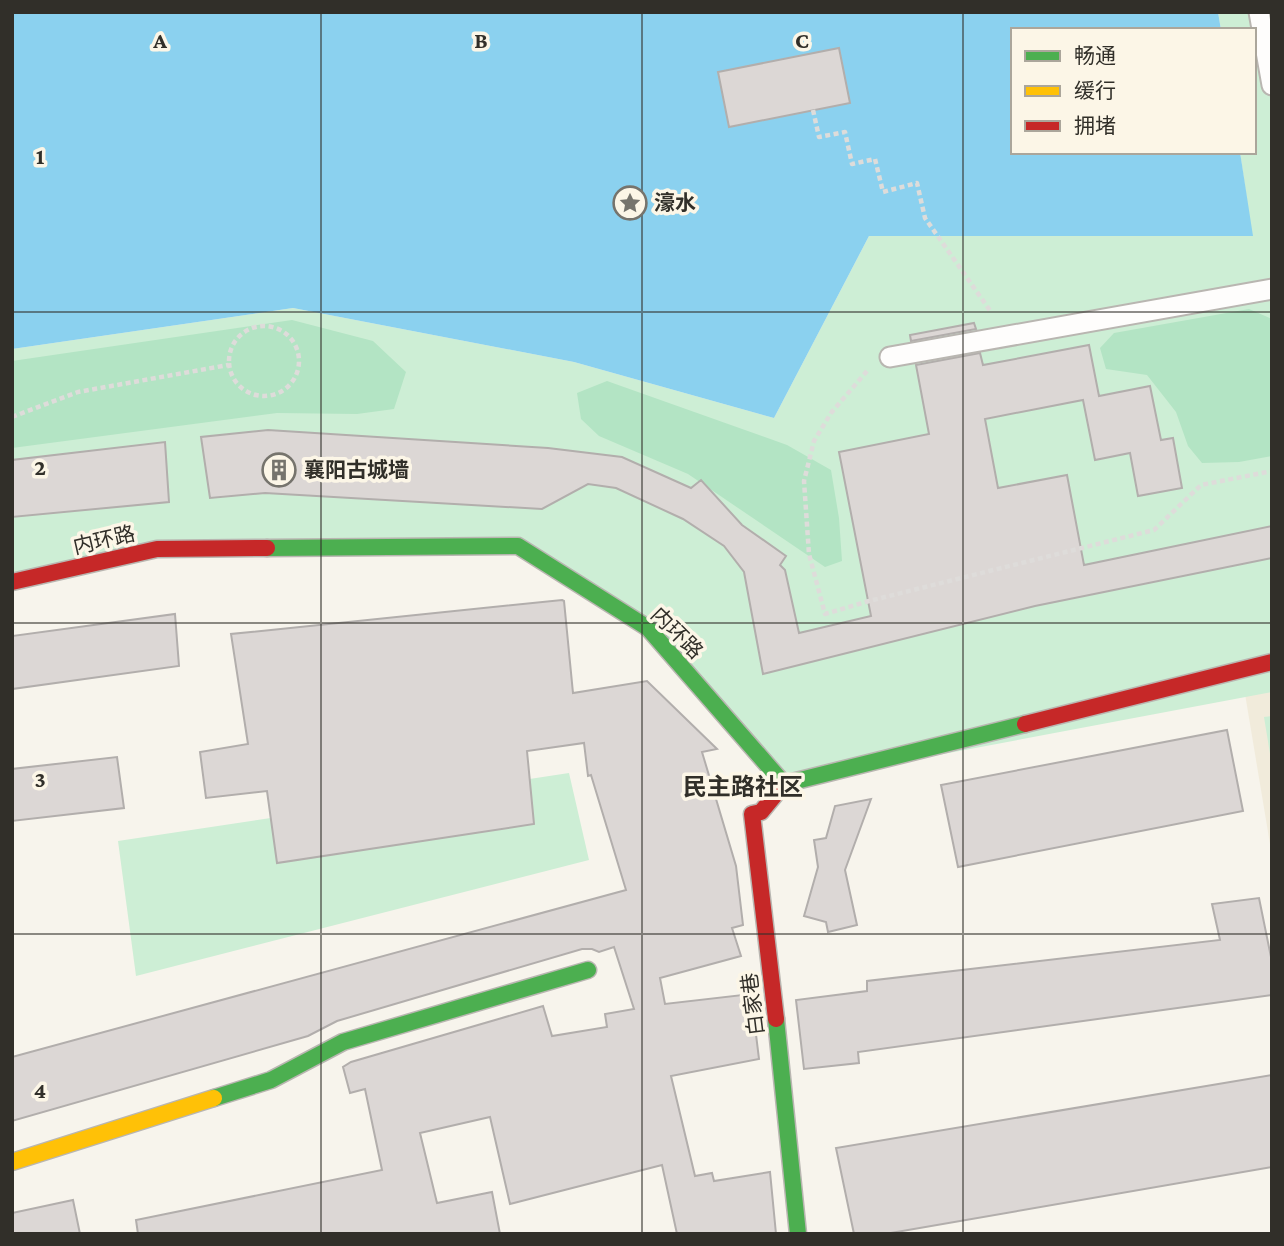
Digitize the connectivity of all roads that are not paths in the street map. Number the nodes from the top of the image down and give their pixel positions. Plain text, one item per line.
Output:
1 (1259, 12) edge
2 (1272, 85) edge
3 (1272, 289) edge
4 (890, 357) road end
5 (12, 582) edge
6 (1272, 662) edge
7 (784, 784) junction
8 (588, 970) dead end
9 (12, 1162) edge
10 (798, 1234) edge

1 - 2 lane
3 - 4 lane
5 - 7 street, 内环路
6 - 7 street
7 - 10 street, 白家巷
8 - 9 street

